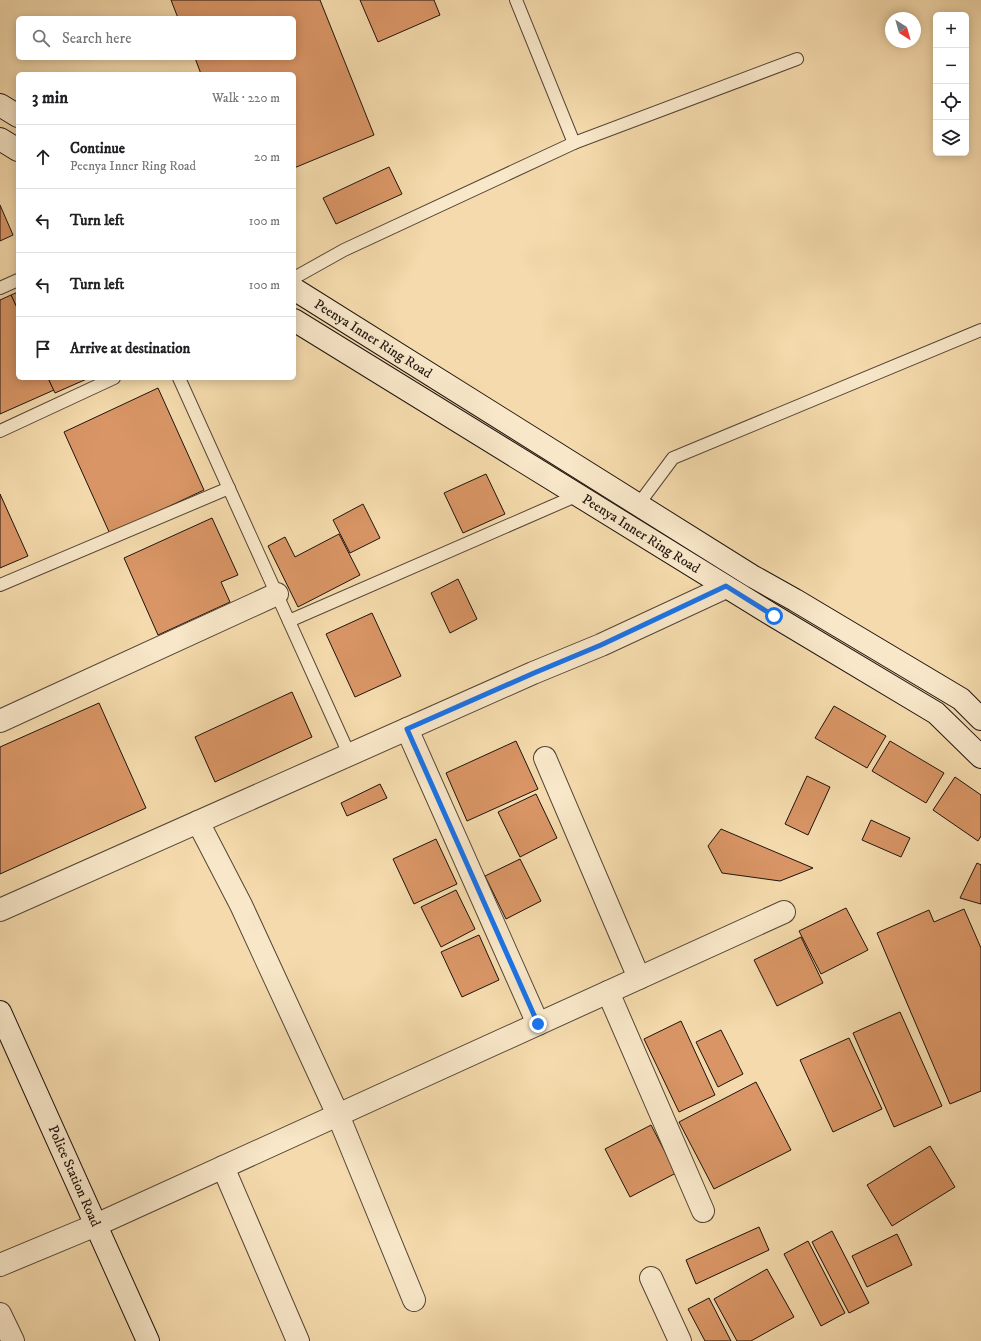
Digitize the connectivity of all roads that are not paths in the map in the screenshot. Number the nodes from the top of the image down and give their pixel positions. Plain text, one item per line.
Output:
1 (516, 0) edge
2 (797, 59) dead end
3 (0, 105) edge
4 (16, 115) edge
5 (0, 139) edge
6 (574, 143) junction
7 (16, 149) edge
8 (296, 277) edge
9 (16, 281) edge
10 (0, 288) edge
11 (296, 290) edge
12 (296, 321) edge
13 (981, 330) edge
14 (110, 380) edge
15 (180, 380) edge
16 (0, 431) edge
17 (229, 488) junction
18 (578, 495) junction
19 (638, 505) junction
20 (0, 585) edge
21 (726, 586) junction
22 (277, 594) junction
23 (289, 621) junction
24 (981, 719) edge
25 (0, 721) edge
26 (407, 729) junction
27 (349, 754) junction
28 (981, 757) edge
29 (545, 758) dead end
30 (198, 822) junction
31 (0, 910) edge
32 (784, 912) dead end
33 (639, 978) junction
34 (608, 992) junction
35 (0, 1012) edge
36 (538, 1024) junction
37 (338, 1115) junction
38 (223, 1167) junction
39 (703, 1211) dead end
40 (96, 1225) junction
41 (0, 1265) edge
42 (651, 1278) dead end
43 (414, 1300) dead end
44 (0, 1314) edge
45 (13, 1341) edge
46 (148, 1341) edge
47 (298, 1341) edge
48 (680, 1341) edge

1 - 6 lane
2 - 6 lane
3 - 4 street
5 - 7 street
6 - 8 lane
9 - 10 lane
11 - 19 street, Peenya Inner Ring Road
12 - 18 street, Peenya Inner Ring Road
13 - 19 lane
14 - 16 lane
15 - 17 lane
17 - 20 lane
17 - 22 lane
18 - 21 street, Peenya Inner Ring Road
18 - 23 lane
19 - 24 street, Peenya Inner Ring Road
21 - 26 street
21 - 28 street, Peenya Inner Ring Road
22 - 23 lane
22 - 25 street
23 - 27 lane
26 - 27 street
26 - 36 street
27 - 30 street
29 - 33 street
30 - 31 street
30 - 37 street
32 - 33 street
33 - 34 street
34 - 36 street
34 - 39 street
35 - 40 street, Police Station Road
36 - 37 street
37 - 38 street
37 - 43 street
38 - 40 street
38 - 47 street
40 - 41 street
40 - 46 street, Police Station Road
42 - 48 street
44 - 45 street

